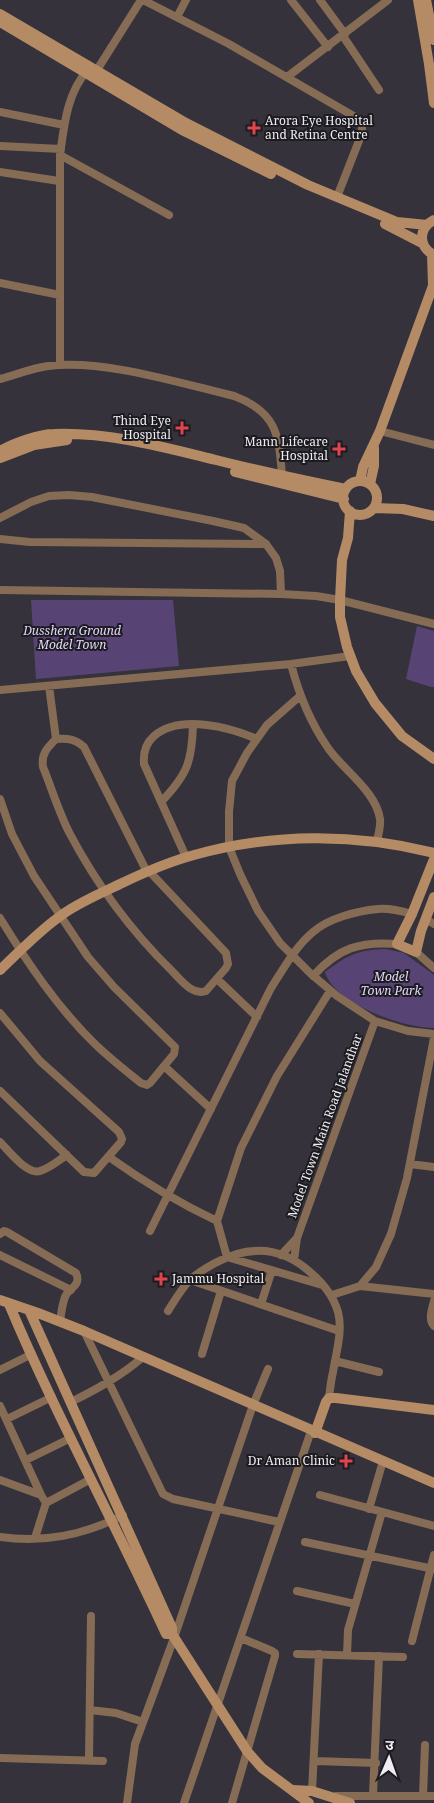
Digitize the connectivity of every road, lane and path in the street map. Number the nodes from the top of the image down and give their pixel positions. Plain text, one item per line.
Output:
1 (142, 0) edge
2 (186, 0) edge
3 (292, 0) edge
4 (320, 0) edge
5 (388, 0) edge
6 (418, 0) edge
7 (426, 0) edge
8 (0, 14) edge
9 (177, 17) junction
10 (0, 22) edge
11 (344, 35) junction
12 (434, 40) edge
13 (328, 47) junction
14 (91, 70) junction
15 (287, 77) junction
16 (379, 90) dead end
17 (434, 104) edge
18 (0, 112) edge
19 (64, 125) junction
20 (0, 146) edge
21 (60, 152) junction
22 (0, 174) edge
23 (59, 181) junction
24 (337, 197) junction
25 (169, 215) dead end
26 (432, 220) edge
27 (422, 243) junction
28 (433, 254) edge
29 (0, 283) edge
30 (433, 284) edge
31 (60, 295) junction
32 (60, 366) junction
33 (0, 379) edge
34 (380, 432) junction
35 (434, 445) edge
36 (0, 450) edge
37 (0, 458) edge
38 (282, 476) junction
39 (365, 482) junction
40 (345, 494) junction
41 (378, 496) junction
42 (374, 508) junction
43 (403, 509) junction
44 (350, 511) junction
45 (364, 514) junction
46 (434, 516) edge
47 (0, 518) edge
48 (348, 538) junction
49 (0, 539) edge
50 (266, 544) junction
51 (0, 590) edge
52 (281, 594) junction
53 (340, 600) junction
54 (434, 624) edge
55 (350, 656) junction
56 (291, 664) junction
57 (49, 686) junction
58 (0, 690) edge
59 (300, 696) junction
60 (193, 725) junction
61 (56, 739) junction
62 (257, 739) junction
63 (434, 759) edge
64 (0, 799) edge
65 (161, 802) junction
66 (377, 842) junction
67 (229, 847) junction
68 (434, 854) edge
69 (186, 857) junction
70 (434, 859) edge
71 (148, 871) junction
72 (104, 892) junction
73 (434, 897) edge
74 (412, 914) junction
75 (60, 916) junction
76 (0, 918) edge
77 (430, 922) edge
78 (397, 944) junction
79 (20, 951) junction
80 (416, 952) junction
81 (292, 955) junction
82 (434, 968) edge
83 (0, 970) edge
84 (314, 976) junction
85 (217, 979) junction
86 (330, 991) junction
87 (0, 1013) edge
88 (257, 1017) junction
89 (376, 1021) junction
90 (434, 1034) edge
91 (434, 1038) edge
92 (164, 1066) junction
93 (0, 1091) edge
94 (211, 1109) junction
95 (0, 1142) edge
96 (67, 1155) junction
97 (110, 1157) junction
98 (410, 1164) junction
99 (434, 1167) edge
100 (168, 1196) junction
101 (217, 1221) junction
102 (150, 1231) dead end
103 (0, 1234) edge
104 (297, 1238) junction
105 (0, 1255) edge
106 (281, 1255) junction
107 (227, 1257) junction
108 (294, 1260) junction
109 (272, 1270) junction
110 (190, 1280) junction
111 (322, 1285) junction
112 (360, 1286) junction
113 (71, 1290) junction
114 (221, 1291) junction
115 (434, 1294) edge
116 (332, 1295) junction
117 (434, 1301) edge
118 (5, 1302) edge
119 (261, 1304) junction
120 (29, 1310) junction
121 (168, 1311) dead end
122 (60, 1322) junction
123 (434, 1326) edge
124 (340, 1331) junction
125 (84, 1332) junction
126 (32, 1354) junction
127 (202, 1354) dead end
128 (143, 1356) junction
129 (335, 1361) junction
130 (0, 1370) edge
131 (268, 1370) dead end
132 (379, 1372) dead end
133 (108, 1383) junction
134 (52, 1396) junction
135 (329, 1398) junction
136 (71, 1402) junction
137 (253, 1404) junction
138 (0, 1406) edge
139 (434, 1410) edge
140 (7, 1419) junction
141 (313, 1432) junction
142 (71, 1438) junction
143 (26, 1460) junction
144 (383, 1461) junction
145 (91, 1479) junction
146 (0, 1480) edge
147 (434, 1483) edge
148 (41, 1495) junction
149 (320, 1495) dead end
150 (46, 1503) junction
151 (369, 1508) junction
152 (218, 1509) junction
153 (382, 1512) junction
154 (123, 1515) junction
155 (113, 1520) junction
156 (280, 1522) junction
157 (434, 1526) edge
158 (0, 1538) edge
159 (35, 1538) junction
160 (305, 1542) dead end
161 (370, 1555) junction
162 (434, 1555) edge
163 (432, 1568) edge
164 (297, 1591) dead end
165 (356, 1604) junction
166 (91, 1616) dead end
167 (173, 1636) junction
168 (241, 1638) junction
169 (412, 1641) dead end
170 (297, 1654) dead end
171 (319, 1654) junction
172 (347, 1655) junction
173 (379, 1656) junction
174 (403, 1657) dead end
175 (217, 1706) junction
176 (90, 1710) junction
177 (143, 1722) junction
178 (425, 1745) dead end
179 (247, 1751) junction
180 (0, 1758) edge
181 (89, 1760) junction
182 (103, 1760) dead end
183 (315, 1761) junction
184 (376, 1763) junction
185 (293, 1790) junction
186 (312, 1791) junction
187 (374, 1795) junction
188 (329, 1796) junction
189 (423, 1796) junction
190 (434, 1796) edge
191 (127, 1803) edge
192 (184, 1803) edge
193 (232, 1803) edge
194 (309, 1803) edge
195 (350, 1803) edge

1 - 9 street
1 - 14 street
2 - 9 street
3 - 13 street
4 - 11 street
5 - 11 street
6 - 17 street
7 - 12 street
8 - 14 street
9 - 15 street
10 - 14 street
11 - 13 street
11 - 16 street
13 - 15 street
14 - 19 street
14 - 24 street
14 - 27 street
15 - 24 street
18 - 19 street
19 - 21 street
20 - 21 street
21 - 23 street
21 - 25 street
22 - 23 street
23 - 31 street
24 - 26 street
26 - 27 street
27 - 28 street
28 - 30 street
29 - 31 street
30 - 34 street
31 - 32 street
32 - 33 street
32 - 38 street
34 - 35 street
34 - 39 street
36 - 38 street
37 - 40 street
38 - 40 street
39 - 40 street
39 - 41 street
40 - 44 street
41 - 42 street
41 - 43 street
42 - 43 street
42 - 45 street
43 - 46 street
44 - 45 street
44 - 48 street
45 - 48 street
47 - 50 street
48 - 53 street
49 - 50 street
50 - 52 street
51 - 52 street
52 - 53 street
53 - 54 street
53 - 55 street
55 - 56 street
55 - 63 street
56 - 57 street
56 - 59 street
57 - 58 street
57 - 61 street
59 - 62 street
59 - 66 street
60 - 62 street
60 - 65 street
60 - 65 street
61 - 71 street
61 - 72 street
62 - 67 street
64 - 75 street
65 - 69 street
66 - 67 street
66 - 68 street
67 - 69 street
67 - 81 street
69 - 71 street
70 - 74 street
71 - 72 street
71 - 85 street
72 - 75 street
72 - 85 street
73 - 77 street
74 - 78 street
74 - 81 street
75 - 79 street
75 - 92 street
76 - 79 street
77 - 80 street
78 - 80 street
78 - 84 street
79 - 83 street
79 - 92 street
80 - 82 street
81 - 84 street
81 - 88 street
84 - 86 street
85 - 88 street
86 - 89 street
86 - 101 street
87 - 97 street
88 - 94 street
89 - 90 street
89 - 104 street, Model Town Main Road Jalandhar
91 - 98 street
92 - 94 street
93 - 96 street
94 - 100 street
95 - 96 street
96 - 97 street
97 - 100 street
98 - 99 street
98 - 112 street
100 - 101 street
100 - 102 street
101 - 107 street
103 - 113 street
104 - 106 street
104 - 108 street
105 - 113 street
106 - 107 street
106 - 108 street
107 - 109 street
107 - 110 street
108 - 111 street
109 - 111 street
109 - 119 street
110 - 114 street
110 - 121 street
111 - 116 street
112 - 115 street
112 - 116 street
113 - 122 street
114 - 119 street
114 - 127 street
116 - 124 street
117 - 123 street
118 - 120 street
118 - 126 street
119 - 124 street
120 - 122 street
120 - 136 street
122 - 125 street
124 - 129 street
125 - 128 street
125 - 133 street
126 - 130 street
126 - 134 street
128 - 133 street
128 - 137 street
129 - 132 street
129 - 135 street
131 - 137 street
133 - 136 street
133 - 152 street
134 - 140 street
134 - 142 street
135 - 139 street
135 - 141 street
136 - 154 street
137 - 141 street
137 - 152 street
138 - 140 street
140 - 143 street
141 - 144 street
141 - 156 street
142 - 143 street
142 - 145 street
143 - 148 street
144 - 147 street
144 - 151 street
145 - 150 street
145 - 155 street
146 - 148 street
148 - 150 street
149 - 151 street
150 - 159 street
151 - 153 street
152 - 156 street
152 - 167 street
153 - 157 street
153 - 161 street
154 - 155 street
154 - 167 street
155 - 159 street
155 - 167 street
156 - 168 street
158 - 159 street
160 - 161 street
161 - 163 street
161 - 165 street
162 - 163 street
163 - 169 street
164 - 165 street
165 - 172 street
166 - 176 street
167 - 175 street
167 - 177 street
168 - 175 street
168 - 179 street
170 - 171 street
171 - 172 street
171 - 183 street
172 - 173 street
173 - 174 street
173 - 184 street
175 - 179 street
175 - 192 street
176 - 177 street
176 - 181 street
177 - 191 street
178 - 189 street
179 - 185 street
179 - 193 street
180 - 181 street
181 - 182 street
183 - 184 street
183 - 186 street
184 - 187 street
185 - 186 street
185 - 194 street
186 - 188 street
187 - 188 street
187 - 189 street
188 - 195 street
189 - 190 street

